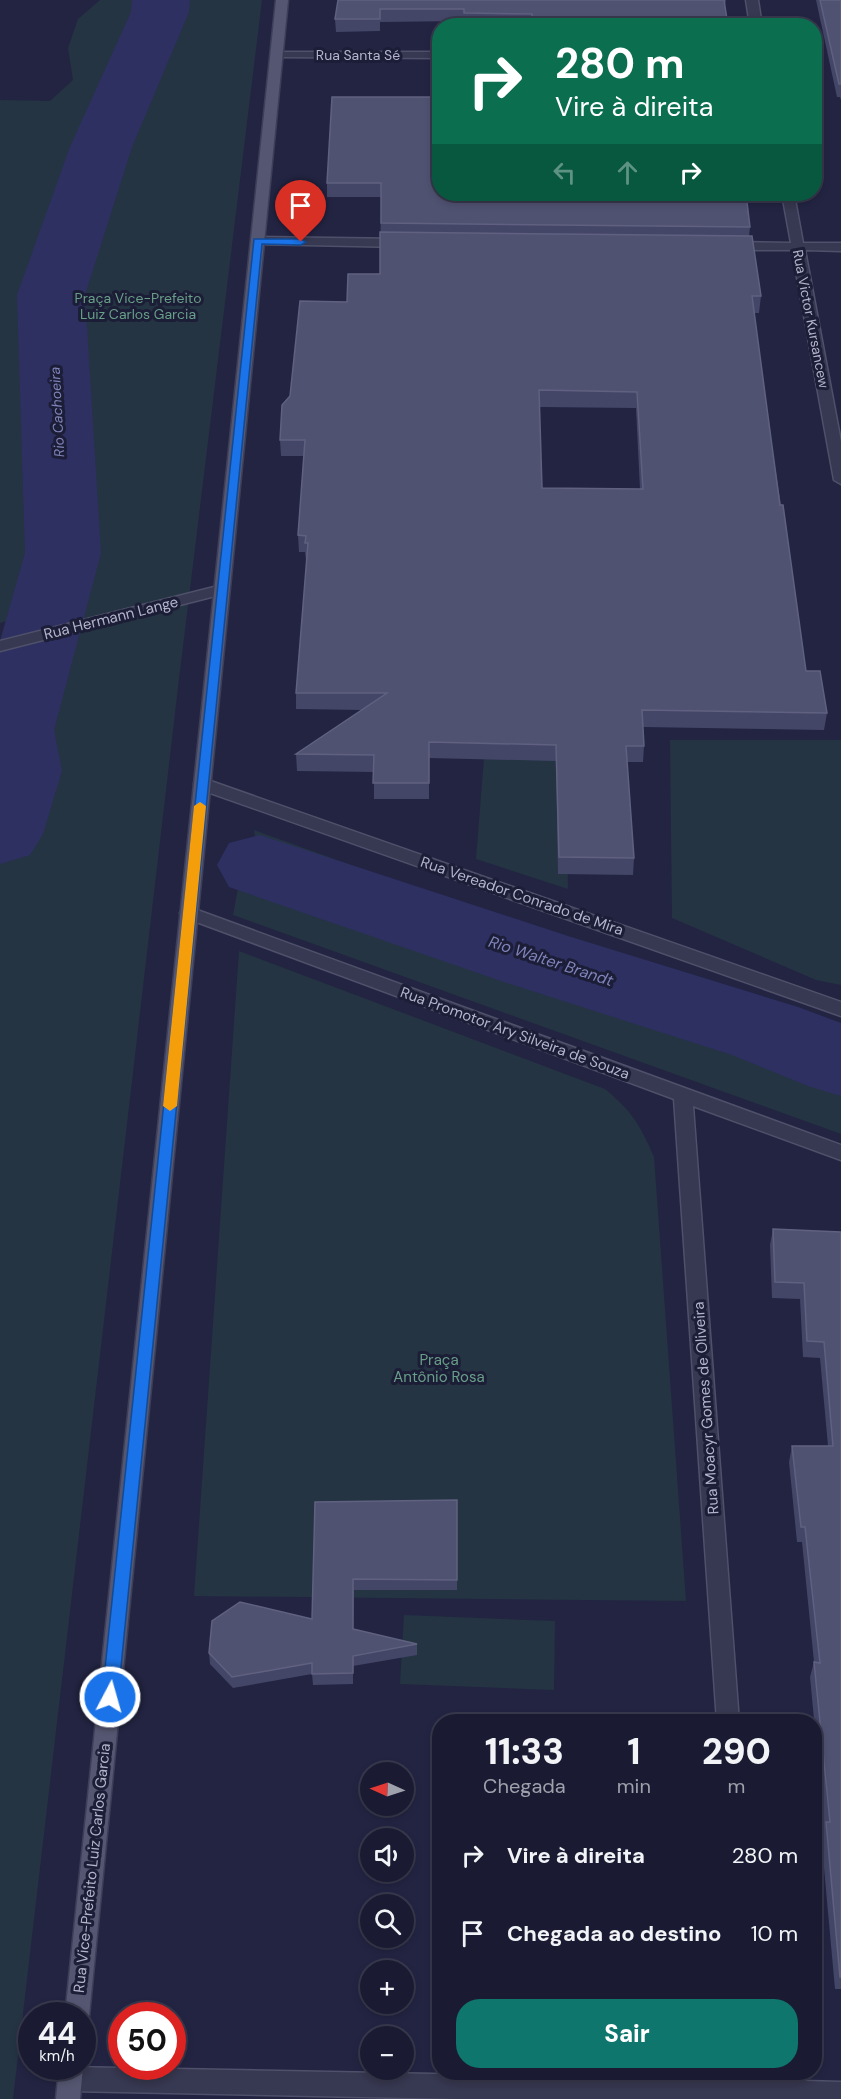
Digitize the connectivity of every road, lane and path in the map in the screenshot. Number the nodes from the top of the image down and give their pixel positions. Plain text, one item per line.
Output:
1 (282, 0) edge
2 (752, 0) edge
3 (755, 18) edge
4 (277, 55) junction
5 (432, 55) edge
6 (789, 201) edge
7 (258, 241) junction
8 (419, 243) edge
9 (715, 246) edge
10 (797, 247) junction
11 (841, 247) edge
12 (841, 480) edge
13 (222, 590) junction
14 (0, 646) edge
15 (202, 784) junction
16 (189, 913) junction
17 (841, 1009) edge
18 (683, 1095) junction
19 (841, 1154) edge
20 (727, 1714) edge
21 (78, 2002) edge
22 (70, 2082) edge
23 (754, 2083) edge
24 (841, 2094) edge

1 - 4 main road, Rua Vice-Prefeito Luiz Carlos Garcia
2 - 3 street
4 - 5 street, Rua Santa Sé
4 - 7 main road, Rua Vice-Prefeito Luiz Carlos Garcia
6 - 10 street, Rua Victor Kursancew
7 - 8 street
7 - 13 main road, Rua Vice-Prefeito Luiz Carlos Garcia
9 - 10 street
10 - 11 street
10 - 12 street, Rua Victor Kursancew
13 - 14 street, Rua Hermann Lange
13 - 15 main road, Rua Vice-Prefeito Luiz Carlos Garcia
15 - 16 main road, Rua Vice-Prefeito Luiz Carlos Garcia
15 - 17 street, Rua Vereador Conrado de Mira
16 - 18 street, Rua Promotor Ary Silveira de Souza
16 - 21 main road, Rua Vice-Prefeito Luiz Carlos Garcia
18 - 19 street, Rua Promotor Ary Silveira de Souza
18 - 20 street, Rua Moacyr Gomes de Oliveira
22 - 23 street
23 - 24 street

